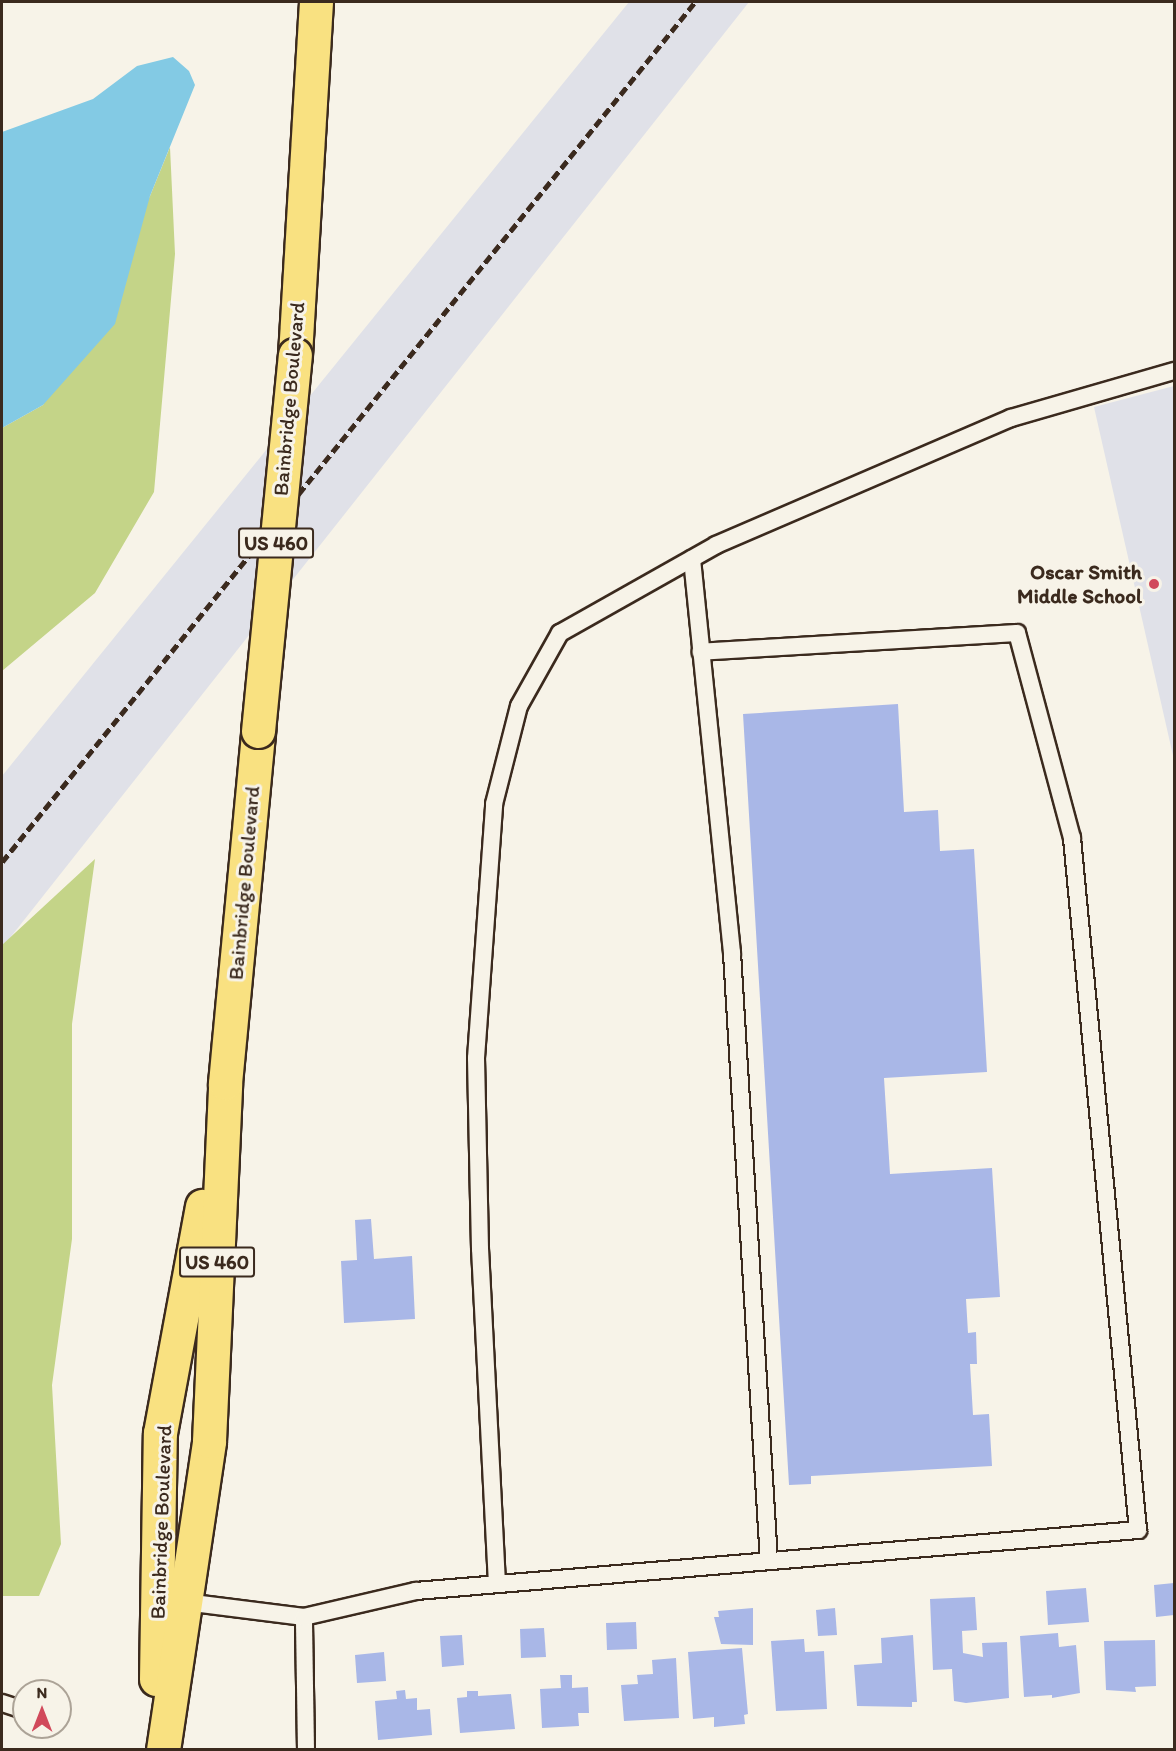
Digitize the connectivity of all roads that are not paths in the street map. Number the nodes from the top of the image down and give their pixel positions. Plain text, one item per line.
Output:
1 (316, 2) edge
2 (1174, 371) edge
3 (692, 560) junction
4 (701, 652) junction
5 (225, 1083) junction
6 (769, 1561) junction
7 (497, 1584) junction
8 (185, 1602) junction
9 (304, 1617) junction
10 (155, 1749) edge
11 (164, 1749) edge
12 (306, 1749) edge

1 - 5 main road, Bainbridge Boulevard / US 460, bridge
2 - 3 lane
3 - 4 lane
3 - 7 lane
4 - 6 lane
4 - 6 lane
5 - 8 main road, Bainbridge Boulevard / US 460
5 - 10 main road, Bainbridge Boulevard / US 460
6 - 7 lane
7 - 9 lane
8 - 9 lane
8 - 11 main road, Bainbridge Boulevard / US 460
9 - 12 lane

